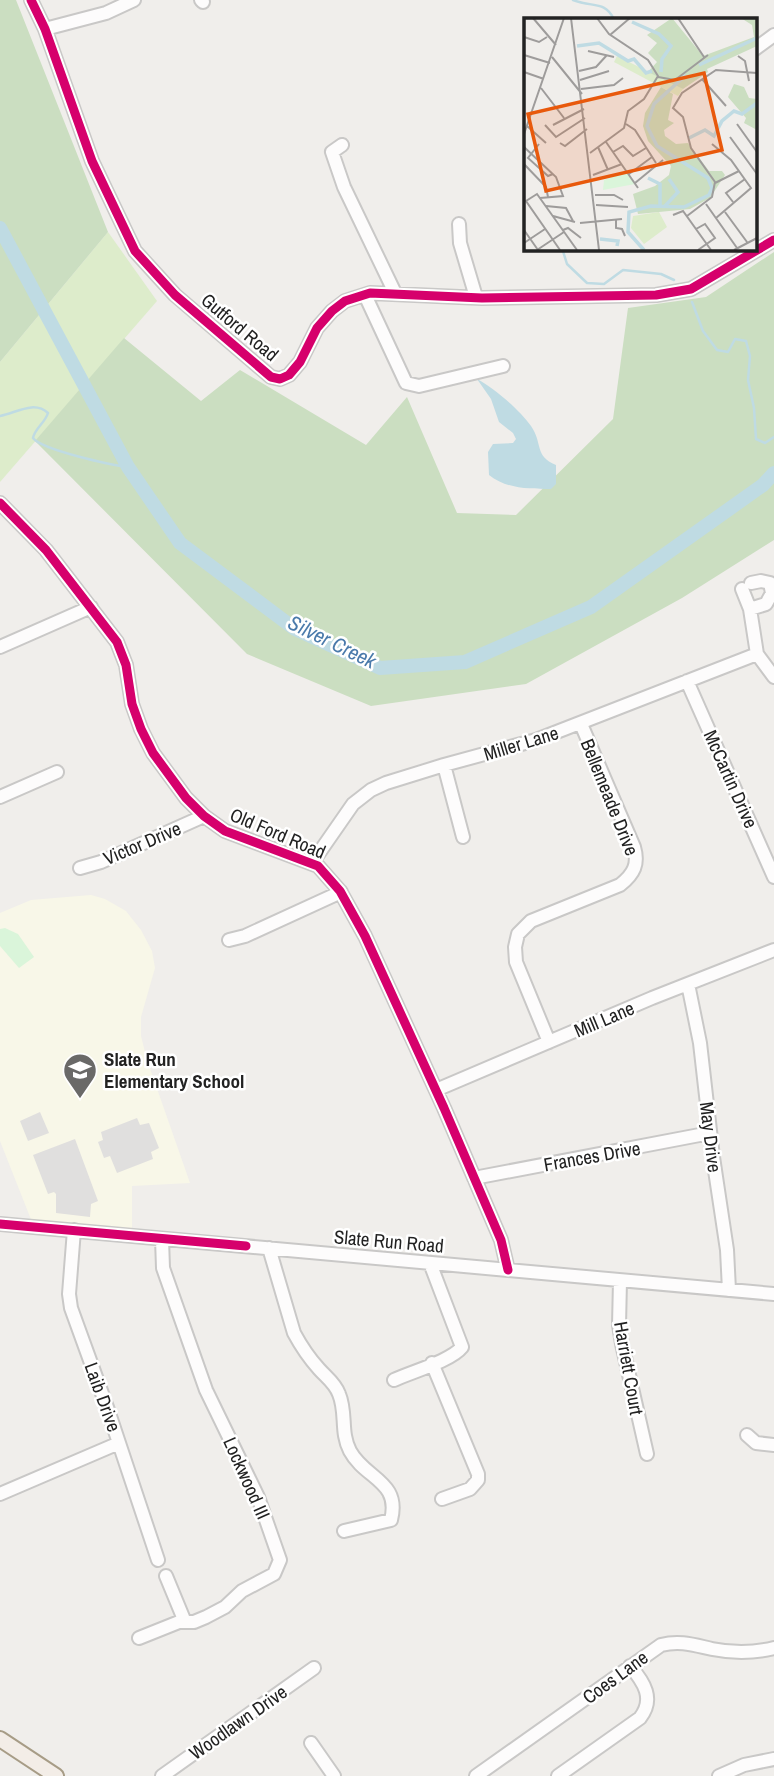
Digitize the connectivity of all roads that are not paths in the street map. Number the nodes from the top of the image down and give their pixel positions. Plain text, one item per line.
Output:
1 (31, 0) edge
2 (134, 0) edge
3 (44, 29) junction
4 (774, 35) edge
5 (756, 48) edge
6 (342, 145) dead end
7 (459, 224) dead end
8 (774, 240) edge
9 (395, 293) junction
10 (365, 295) junction
11 (477, 297) junction
12 (503, 366) dead end
13 (0, 503) edge
14 (91, 607) junction
15 (750, 609) junction
16 (0, 647) edge
17 (757, 654) junction
18 (774, 677) edge
19 (687, 681) junction
20 (581, 724) junction
21 (444, 765) junction
22 (57, 772) dead end
23 (0, 797) edge
24 (204, 816) junction
25 (463, 837) dead end
26 (312, 863) junction
27 (80, 868) dead end
28 (774, 877) edge
29 (341, 892) junction
30 (229, 940) dead end
31 (774, 950) edge
32 (688, 984) junction
33 (549, 1042) junction
34 (436, 1090) junction
35 (710, 1133) junction
36 (474, 1178) junction
37 (0, 1224) edge
38 (74, 1230) junction
39 (162, 1239) junction
40 (269, 1248) junction
41 (430, 1263) junction
42 (508, 1270) junction
43 (620, 1281) junction
44 (729, 1290) junction
45 (774, 1294) edge
46 (432, 1363) junction
47 (394, 1380) dead end
48 (747, 1435) dead end
49 (119, 1443) junction
50 (774, 1445) edge
51 (647, 1454) dead end
52 (0, 1494) edge
53 (442, 1499) dead end
54 (344, 1531) dead end
55 (158, 1560) dead end
56 (166, 1576) dead end
57 (185, 1622) junction
58 (139, 1638) dead end
59 (774, 1648) edge
60 (630, 1666) junction
61 (314, 1668) dead end
62 (0, 1739) edge
63 (311, 1743) dead end
64 (774, 1759) edge
65 (56, 1776) edge
66 (162, 1776) edge
67 (334, 1776) edge
68 (476, 1776) edge
69 (558, 1776) edge
70 (719, 1776) edge

1 - 3 street, Gutford Road
2 - 3 street
3 - 10 street, Gutford Road
4 - 5 street
6 - 9 street
7 - 11 street
8 - 11 street, Gutford Road
9 - 10 street, Gutford Road
9 - 11 street, Gutford Road
10 - 12 street
13 - 14 street, Old Ford Road
14 - 16 street
14 - 24 street, Old Ford Road
15 - 15 street
15 - 17 street
17 - 18 street
17 - 19 street, Miller Lane
19 - 20 street, Miller Lane
19 - 28 street, McCartin Drive
20 - 21 street, Miller Lane
20 - 33 street, Bellemeade Drive
21 - 25 street
21 - 26 street, Miller Lane
22 - 23 street
24 - 26 street, Old Ford Road
24 - 27 street, Victor Drive
26 - 29 street, Old Ford Road
29 - 30 street
29 - 34 street, Old Ford Road
31 - 32 street, Mill Lane
32 - 33 street, Mill Lane
32 - 35 street, May Drive
33 - 34 street, Mill Lane
34 - 36 street, Old Ford Road
35 - 36 street, Frances Drive
35 - 44 street, May Drive
36 - 42 street, Old Ford Road
37 - 38 street, Slate Run Road
38 - 39 street, Slate Run Road
38 - 49 street, Laib Drive
39 - 40 street, Slate Run Road
39 - 57 street, Lockwood III
40 - 41 street, Slate Run Road
40 - 54 street
41 - 42 street, Slate Run Road
41 - 46 street
42 - 43 street, Slate Run Road
43 - 44 street, Slate Run Road
43 - 51 street, Harriett Court
44 - 45 street, Slate Run Road
46 - 47 street
46 - 53 street
48 - 50 street
49 - 52 street
49 - 55 street, Laib Drive
56 - 57 street
57 - 58 street, Lockwood III
59 - 60 street, Coes Lane
60 - 68 street, Coes Lane
60 - 69 street
61 - 66 street, Woodlawn Drive
62 - 65 main road
63 - 67 street
64 - 70 street

